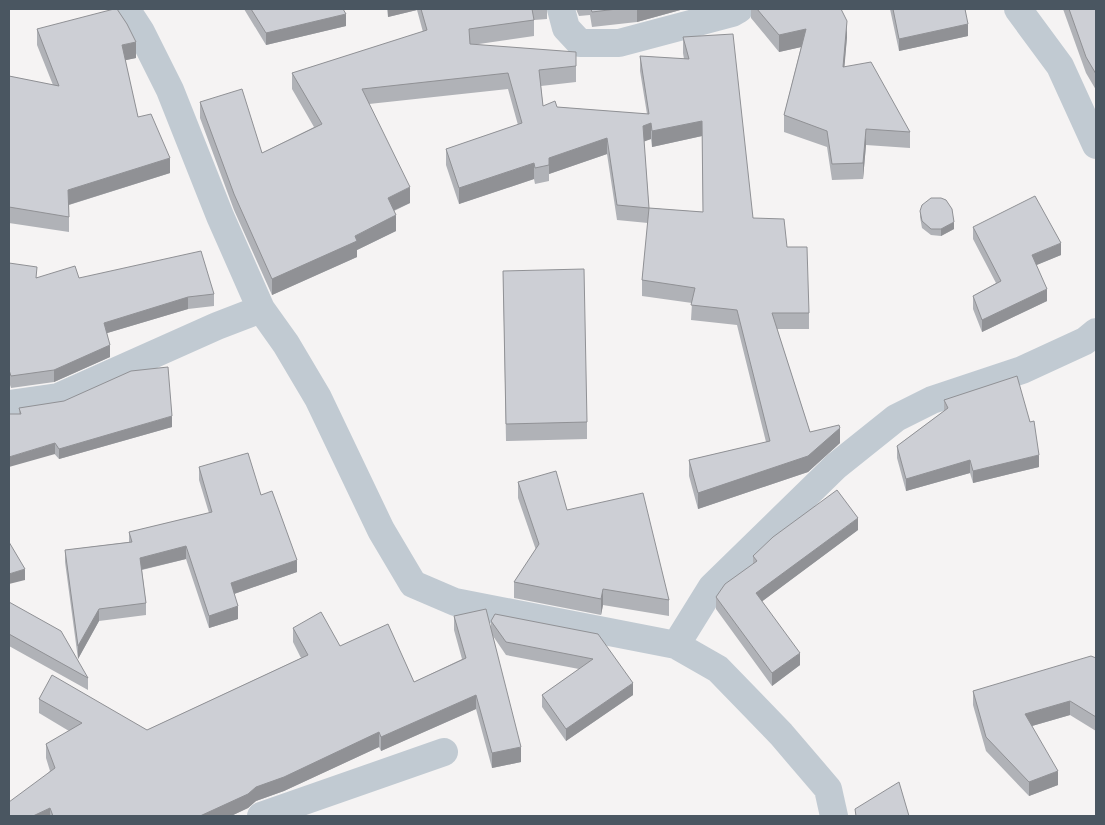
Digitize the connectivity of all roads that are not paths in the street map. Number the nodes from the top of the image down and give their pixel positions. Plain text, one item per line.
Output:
1 (126, 9) edge
2 (561, 9) edge
3 (739, 9) edge
4 (1018, 9) edge
5 (1096, 145) edge
6 (261, 309) junction
7 (1096, 332) edge
8 (9, 404) edge
9 (676, 646) junction
10 (444, 752) dead end
11 (260, 816) edge
12 (834, 816) edge

1 - 6 street
2 - 3 street
4 - 5 street
6 - 8 street
6 - 9 street
7 - 9 street
9 - 12 street
10 - 11 street

